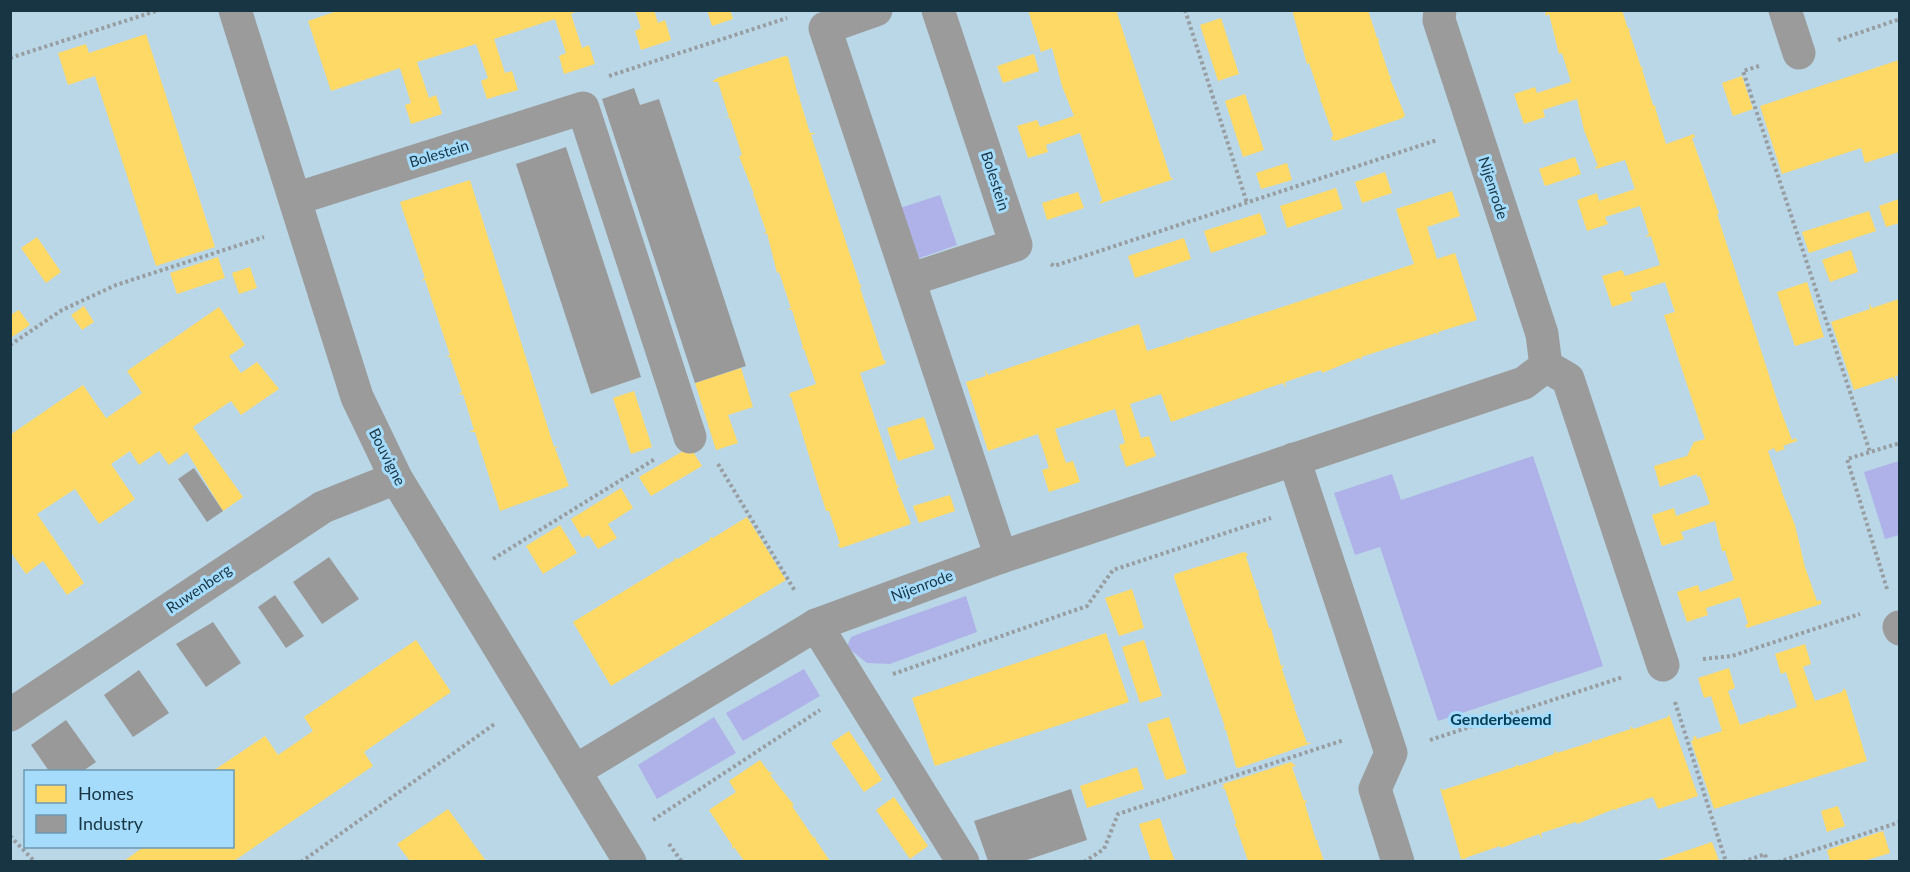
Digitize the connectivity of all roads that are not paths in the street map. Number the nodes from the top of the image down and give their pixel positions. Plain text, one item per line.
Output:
1 (235, 10) edge
2 (876, 10) edge
3 (938, 10) edge
4 (1440, 10) edge
5 (1785, 10) edge
6 (1799, 52) road end
7 (298, 212) junction
8 (909, 280) junction
9 (1546, 366) junction
10 (690, 438) road end
11 (1294, 459) junction
12 (396, 478) junction
13 (1001, 557) junction
14 (816, 625) junction
15 (1663, 664) road end
16 (10, 715) edge
17 (576, 771) junction
18 (630, 861) edge
19 (963, 861) edge
20 (1398, 861) edge

1 - 7 street, Bouvigne
2 - 8 street
3 - 8 street, Bolestein
4 - 9 street, Nijenrode
5 - 6 street
7 - 10 street, Bolestein
7 - 12 street, Bouvigne
8 - 13 street
9 - 11 street, Nijenrode
9 - 15 street
11 - 13 street, Nijenrode
11 - 20 street
12 - 16 street, Ruwenberg
12 - 17 street, Bouvigne
13 - 14 street, Nijenrode
14 - 17 street, Nijenrode
14 - 19 street
17 - 18 street, Bouvigne

